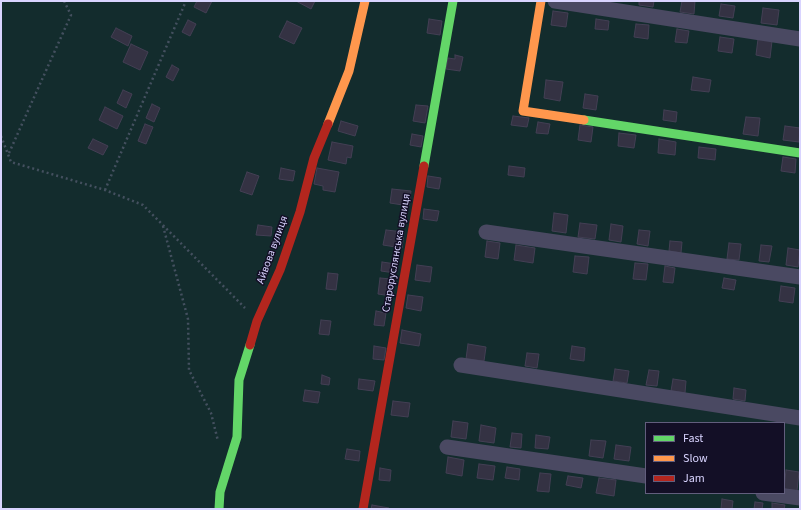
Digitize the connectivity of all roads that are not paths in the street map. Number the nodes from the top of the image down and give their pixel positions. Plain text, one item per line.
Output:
1 (365, 1) edge
2 (453, 1) edge
3 (541, 1) edge
4 (555, 1) edge
5 (800, 38) edge
6 (800, 153) edge
7 (486, 232) dead end
8 (800, 277) edge
9 (461, 366) dead end
10 (800, 418) edge
11 (447, 447) dead end
12 (645, 476) edge
13 (770, 494) edge
14 (800, 498) edge
15 (219, 509) edge
16 (363, 509) edge

1 - 15 street, Айвова вулиця
2 - 16 street, Староруслянська вулиця
3 - 6 street
4 - 5 street
7 - 8 street
9 - 10 street
11 - 12 street
13 - 14 street

